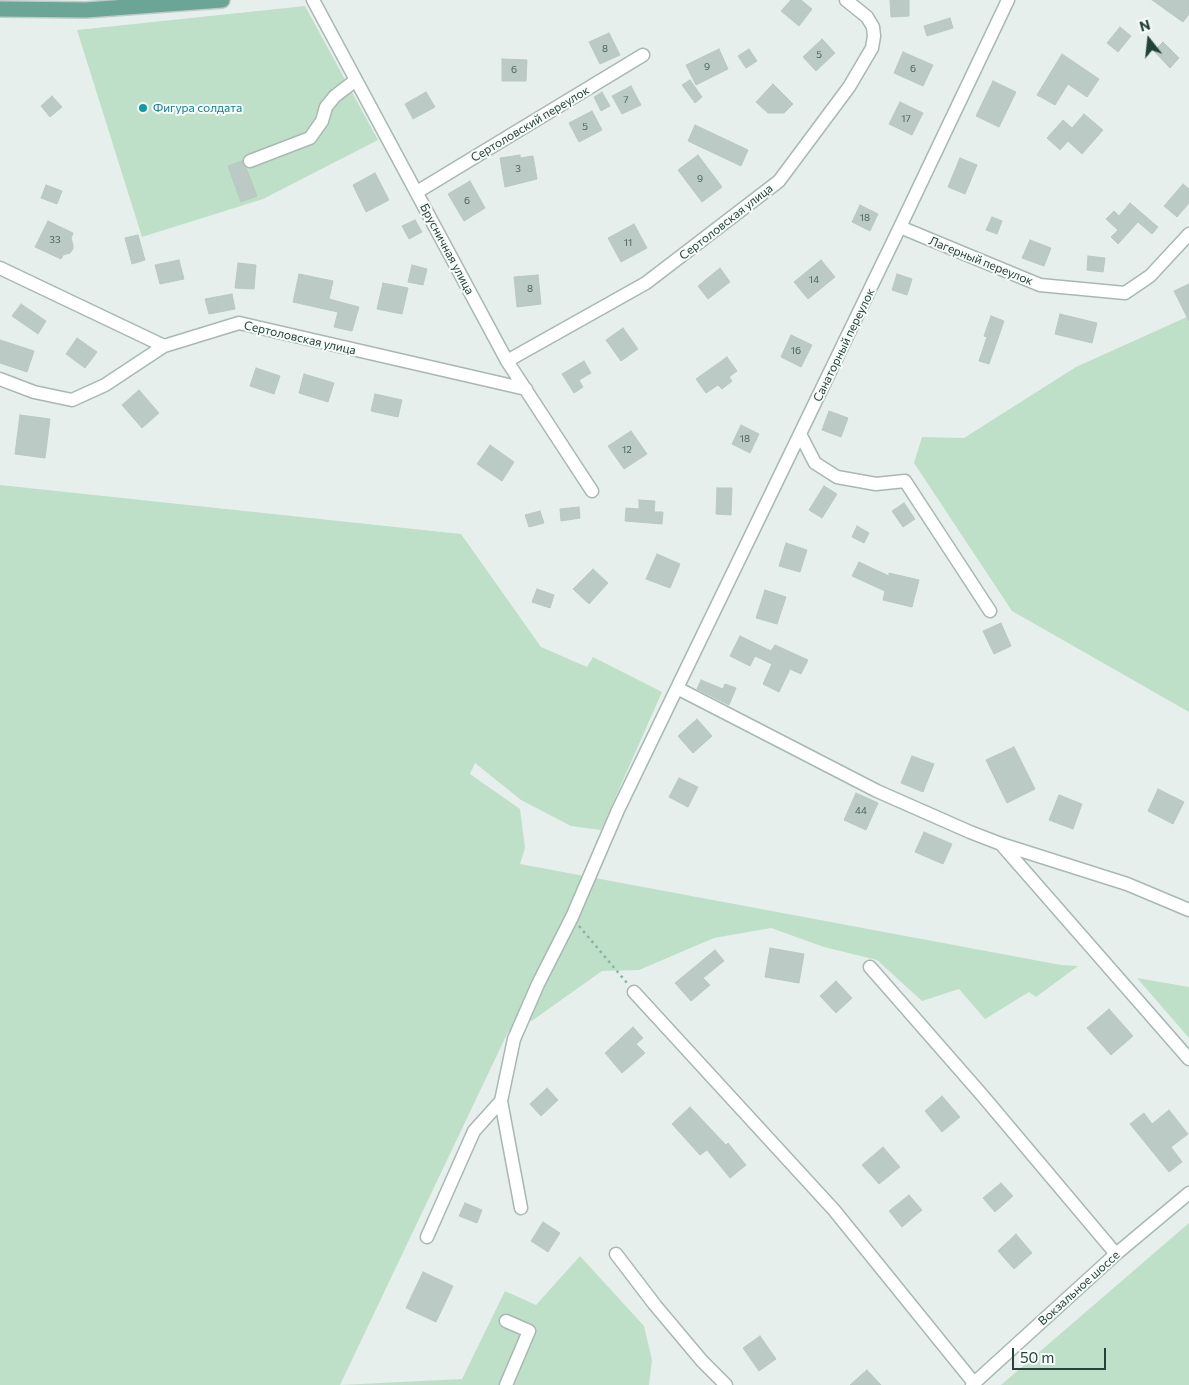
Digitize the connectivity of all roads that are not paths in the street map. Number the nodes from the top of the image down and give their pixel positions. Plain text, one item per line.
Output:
1 (222, 0) edge
2 (312, 0) edge
3 (846, 0) edge
4 (1008, 0) edge
5 (0, 9) edge
6 (643, 55) dead end
7 (356, 80) junction
8 (250, 161) dead end
9 (417, 192) junction
10 (900, 228) junction
11 (1189, 234) edge
12 (0, 268) edge
13 (164, 346) junction
14 (507, 360) junction
15 (0, 379) edge
16 (526, 389) junction
17 (800, 434) junction
18 (592, 491) dead end
19 (990, 611) dead end
20 (677, 688) junction
21 (1001, 844) junction
22 (1189, 910) edge
23 (870, 967) dead end
24 (634, 992) road end
25 (1189, 1059) edge
26 (500, 1101) junction
27 (1189, 1193) edge
28 (521, 1208) dead end
29 (428, 1237) dead end
30 (616, 1254) dead end
31 (1116, 1254) junction
32 (506, 1321) dead end
33 (973, 1384) edge
34 (506, 1385) edge
35 (726, 1385) edge

1 - 5 main road
2 - 7 street, Брусничная улица
3 - 14 street, Сертоловская улица
4 - 10 street, Санаторный переулок
6 - 9 street, Сертоловский переулок
7 - 8 street
7 - 9 street, Брусничная улица
9 - 14 street, Брусничная улица
10 - 11 street, Лагерный переулок
10 - 17 street, Санаторный переулок
12 - 13 street
13 - 15 street, Сертоловская улица
13 - 16 street, Сертоловская улица
14 - 16 street, Брусничная улица
16 - 18 street, Брусничная улица
17 - 19 street
17 - 20 street, Санаторный переулок
20 - 21 street
20 - 26 street, Санаторный переулок
21 - 22 street
21 - 25 street
23 - 31 street
24 - 33 street
26 - 28 street
26 - 29 street
27 - 31 street, Вокзальное шоссе
30 - 35 street
31 - 33 street, Вокзальное шоссе
32 - 34 street

